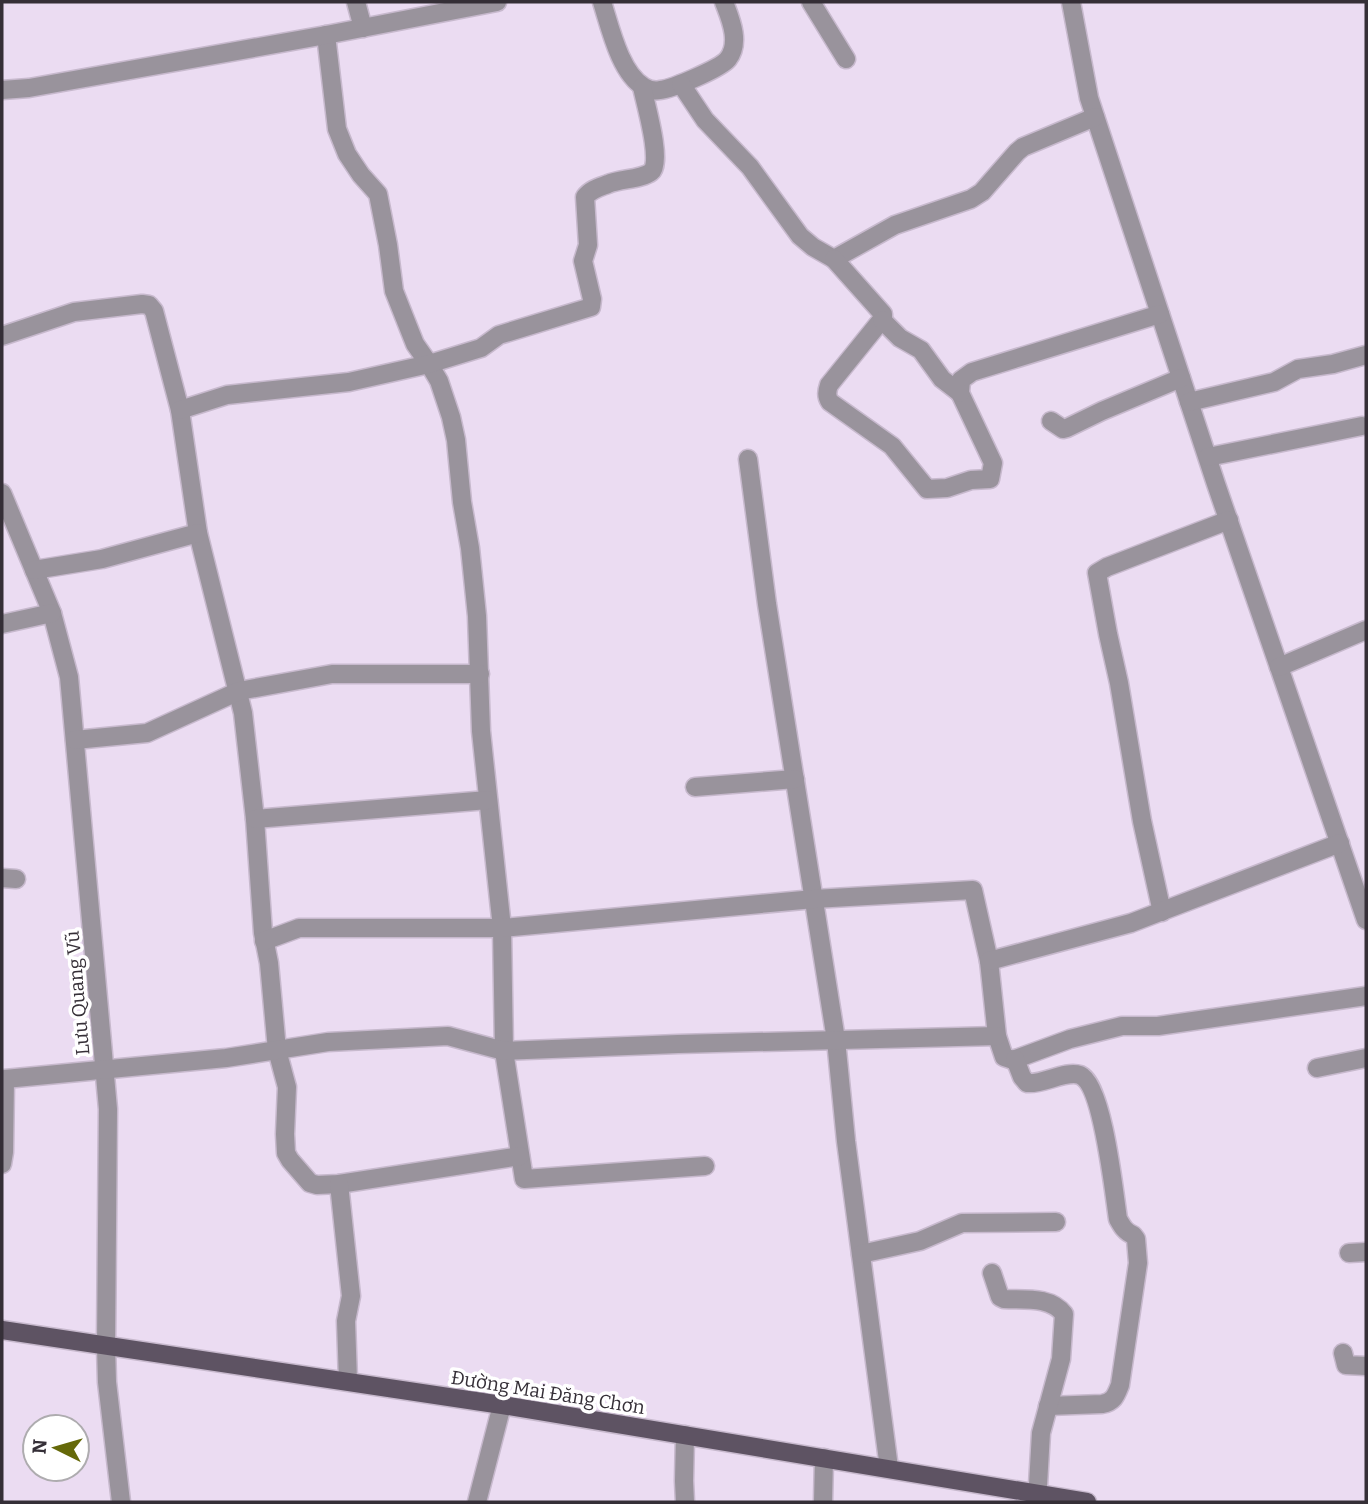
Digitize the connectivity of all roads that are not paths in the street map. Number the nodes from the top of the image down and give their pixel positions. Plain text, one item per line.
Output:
1 (356, 2) edge
2 (497, 2) edge
3 (602, 2) edge
4 (724, 2) edge
5 (811, 2) edge
6 (1070, 2) edge
7 (363, 27) junction
8 (326, 35) junction
9 (846, 59) dead end
10 (681, 84) junction
11 (642, 86) junction
12 (2, 90) edge
13 (1095, 117) junction
14 (834, 258) junction
15 (1160, 314) junction
16 (882, 320) junction
17 (2, 336) edge
18 (1366, 355) edge
19 (429, 363) junction
20 (1181, 377) junction
21 (960, 393) junction
22 (1189, 401) junction
23 (180, 410) junction
24 (1051, 421) dead end
25 (1362, 426) dead end
26 (1208, 457) junction
27 (748, 459) dead end
28 (2, 493) edge
29 (1229, 520) junction
30 (198, 533) junction
31 (34, 570) junction
32 (52, 613) junction
33 (2, 624) edge
34 (1366, 630) edge
35 (1279, 667) junction
36 (480, 674) junction
37 (239, 691) junction
38 (75, 740) junction
39 (795, 779) junction
40 (695, 788) dead end
41 (488, 800) junction
42 (255, 819) junction
43 (1340, 844) junction
44 (814, 899) junction
45 (1162, 912) junction
46 (1366, 920) edge
47 (502, 928) junction
48 (264, 941) junction
49 (989, 961) junction
50 (1366, 996) edge
51 (997, 1035) junction
52 (836, 1040) junction
53 (277, 1050) junction
54 (504, 1051) junction
55 (1366, 1058) edge
56 (1015, 1059) junction
57 (1317, 1068) dead end
58 (104, 1069) junction
59 (520, 1156) junction
60 (2, 1164) edge
61 (705, 1166) dead end
62 (339, 1184) junction
63 (1056, 1222) dead end
64 (861, 1254) junction
65 (992, 1273) dead end
66 (2, 1330) edge
67 (106, 1346) junction
68 (1343, 1353) dead end
69 (1366, 1366) edge
70 (348, 1381) junction
71 (502, 1405) junction
72 (1048, 1406) junction
73 (685, 1435) junction
74 (824, 1458) junction
75 (889, 1468) junction
76 (1037, 1498) edge
77 (121, 1502) edge
78 (477, 1502) edge
79 (685, 1502) edge
80 (822, 1502) edge
81 (1087, 1502) edge

1 - 7 street
2 - 7 street
3 - 11 street
4 - 10 street
5 - 9 street
6 - 13 street
7 - 8 street
8 - 12 street
8 - 19 street
10 - 11 street
10 - 14 street
11 - 19 street
13 - 14 street
13 - 15 street
14 - 16 street
15 - 20 street
15 - 21 street
16 - 21 street
16 - 21 street
17 - 23 street
18 - 22 street
19 - 23 street
19 - 36 street
20 - 22 street
20 - 24 street
22 - 26 street
23 - 30 street
25 - 26 street
26 - 29 street
27 - 39 street
28 - 31 street, Lưu Quang Vũ
29 - 35 street
29 - 45 street
30 - 31 street
30 - 37 street
31 - 32 street, Lưu Quang Vũ
32 - 33 street
32 - 38 street, Lưu Quang Vũ
34 - 35 street
35 - 43 street
36 - 37 street
36 - 41 street
37 - 38 street
37 - 42 street
38 - 58 street, Lưu Quang Vũ
39 - 40 street
39 - 44 street
41 - 42 street
41 - 47 street
42 - 48 street
43 - 45 street
43 - 46 street
44 - 47 street
44 - 49 street
44 - 52 street
45 - 49 street
47 - 48 street
47 - 54 street
48 - 53 street
49 - 51 street
50 - 56 street
51 - 52 street
51 - 56 street
52 - 54 street
52 - 64 street
53 - 54 street
53 - 58 street
53 - 62 street
54 - 59 street
55 - 57 street
56 - 72 street
58 - 60 street
58 - 67 street, Lưu Quang Vũ
59 - 61 street
59 - 62 street
62 - 70 street
63 - 64 street
64 - 75 street
65 - 72 street
66 - 67 main road, Đường Mai Đăng Chơn
67 - 70 main road, Đường Mai Đăng Chơn
67 - 77 street, Lưu Quang Vũ
68 - 69 street
70 - 71 main road, Đường Mai Đăng Chơn
71 - 73 main road, Đường Mai Đăng Chơn
71 - 78 street
72 - 76 street
73 - 74 main road, Đường Mai Đăng Chơn
73 - 79 street
74 - 75 main road, Đường Mai Đăng Chơn
74 - 80 street
75 - 76 main road, Đường Mai Đăng Chơn
76 - 81 main road, Đường Mai Đăng Chơn

